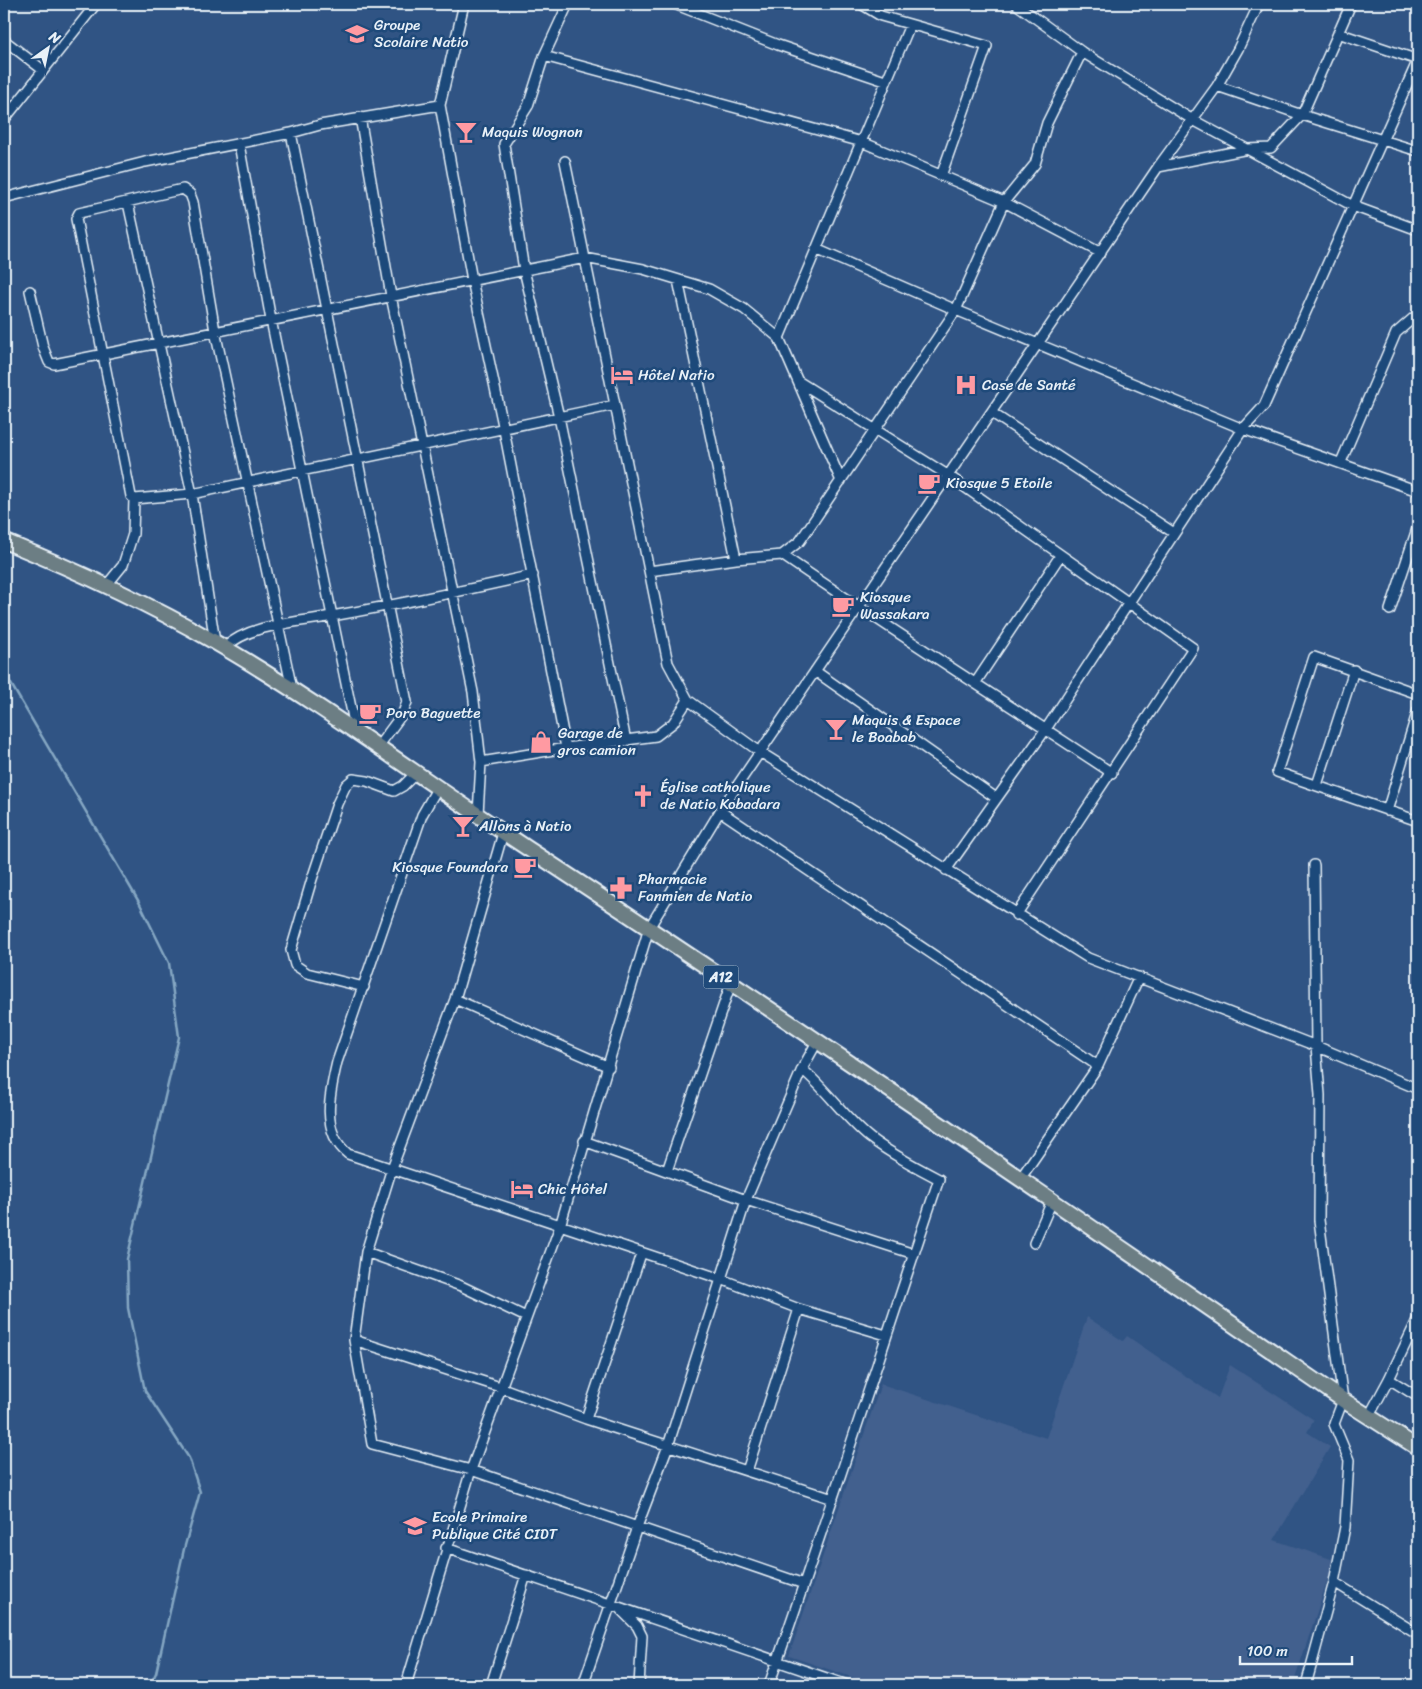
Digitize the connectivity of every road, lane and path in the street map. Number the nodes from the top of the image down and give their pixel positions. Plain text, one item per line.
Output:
1 (96, 4) edge
2 (464, 4) edge
3 (568, 4) edge
4 (674, 4) edge
5 (861, 4) edge
6 (1016, 4) edge
7 (1259, 4) edge
8 (1351, 4) edge
9 (910, 25) junction
10 (1338, 33) junction
11 (4, 40) edge
12 (1082, 52) junction
13 (544, 56) junction
14 (1418, 60) edge
15 (43, 70) junction
16 (885, 81) junction
17 (1217, 86) junction
18 (440, 105) junction
19 (1302, 116) junction
20 (360, 117) junction
21 (4, 120) edge
22 (1193, 120) junction
23 (291, 133) junction
24 (1383, 140) junction
25 (862, 142) junction
26 (239, 144) junction
27 (1248, 149) junction
28 (1418, 151) edge
29 (565, 161) dead end
30 (1158, 167) junction
31 (941, 176) junction
32 (4, 198) edge
33 (1004, 202) junction
34 (128, 203) junction
35 (1353, 206) junction
36 (1418, 230) edge
37 (816, 249) junction
38 (1100, 253) junction
39 (584, 258) junction
40 (524, 270) junction
41 (472, 280) junction
42 (678, 280) junction
43 (30, 291) dead end
44 (392, 296) junction
45 (326, 309) junction
46 (956, 310) junction
47 (1418, 314) edge
48 (271, 320) junction
49 (215, 331) junction
50 (779, 338) junction
51 (158, 343) junction
52 (1039, 344) junction
53 (103, 354) junction
54 (798, 381) junction
55 (615, 405) junction
56 (992, 413) junction
57 (559, 417) junction
58 (1244, 429) junction
59 (504, 430) junction
60 (875, 430) junction
61 (423, 445) junction
62 (359, 459) junction
63 (1341, 462) junction
64 (303, 469) junction
65 (949, 476) junction
66 (841, 481) junction
67 (248, 482) junction
68 (1418, 490) edge
69 (192, 494) junction
70 (134, 499) junction
71 (1418, 526) edge
72 (1174, 533) junction
73 (4, 541) edge
74 (782, 555) junction
75 (1060, 556) junction
76 (736, 558) junction
77 (649, 571) junction
78 (533, 575) junction
79 (106, 586) junction
80 (453, 593) junction
81 (1127, 602) junction
82 (388, 604) junction
83 (858, 608) junction
84 (1390, 610) dead end
85 (332, 616) junction
86 (278, 625) junction
87 (219, 645) junction
88 (1354, 670) junction
89 (815, 671) junction
90 (976, 682) junction
91 (292, 689) junction
92 (1418, 694) edge
93 (688, 700) junction
94 (1418, 710) edge
95 (1046, 729) junction
96 (356, 734) junction
97 (626, 741) junction
98 (377, 748) junction
99 (566, 748) junction
100 (760, 752) junction
101 (481, 762) junction
102 (416, 773) junction
103 (1112, 773) junction
104 (1317, 785) junction
105 (438, 787) junction
106 (996, 798) junction
107 (720, 811) junction
108 (1387, 811) junction
109 (478, 814) junction
110 (1418, 821) edge
111 (503, 832) junction
112 (1314, 864) dead end
113 (946, 870) junction
114 (1016, 915) junction
115 (649, 928) junction
116 (1139, 977) junction
117 (731, 983) junction
118 (364, 987) junction
119 (455, 999) junction
120 (817, 1042) junction
121 (1316, 1046) junction
122 (1098, 1066) junction
123 (609, 1067) junction
124 (802, 1069) junction
125 (1418, 1089) edge
126 (584, 1141) junction
127 (392, 1168) junction
128 (667, 1171) junction
129 (1020, 1179) junction
130 (746, 1200) junction
131 (1052, 1201) junction
132 (560, 1226) junction
133 (1034, 1243) dead end
134 (366, 1252) junction
135 (641, 1254) junction
136 (914, 1254) junction
137 (721, 1279) junction
138 (799, 1309) junction
139 (526, 1317) junction
140 (1418, 1318) edge
141 (886, 1335) junction
142 (354, 1340) junction
143 (1389, 1379) junction
144 (500, 1387) junction
145 (1418, 1397) edge
146 (1343, 1400) junction
147 (1369, 1416) junction
148 (586, 1419) junction
149 (668, 1446) junction
150 (1418, 1448) edge
151 (471, 1470) junction
152 (747, 1471) junction
153 (833, 1499) junction
154 (637, 1527) junction
155 (446, 1548) junction
156 (526, 1575) junction
157 (1334, 1582) junction
158 (804, 1584) junction
159 (614, 1605) junction
160 (1418, 1634) edge
161 (777, 1661) junction
162 (406, 1685) edge
163 (491, 1685) edge
164 (583, 1685) edge
165 (639, 1685) edge
166 (769, 1685) edge
167 (847, 1685) edge
168 (1306, 1685) edge

1 - 15 street
2 - 18 street
3 - 13 street
4 - 16 street
5 - 9 street
6 - 12 street
7 - 17 street
8 - 10 street
9 - 16 street
9 - 31 street
10 - 14 street
10 - 19 street
11 - 15 street
12 - 22 street
12 - 33 street
13 - 25 street
13 - 40 street
14 - 24 street
15 - 21 street
16 - 25 street
17 - 19 street
17 - 22 street
18 - 20 street
18 - 41 street
19 - 24 street
19 - 27 street
20 - 23 street
20 - 44 street
22 - 27 street
22 - 30 street
23 - 26 street
23 - 45 street
24 - 28 street
24 - 35 street
25 - 31 street
25 - 37 street
26 - 32 street
26 - 48 street
27 - 30 street
27 - 35 street
29 - 39 street
30 - 38 street
31 - 33 street
33 - 38 street
33 - 46 street
34 - 49 street
34 - 51 street
34 - 53 street
35 - 36 street
35 - 58 street
37 - 46 street
37 - 50 street
38 - 52 street
39 - 40 street
39 - 42 street
39 - 55 street
40 - 41 street
40 - 57 street
41 - 44 street
41 - 59 street
42 - 50 street
42 - 76 street
43 - 53 street
44 - 45 street
44 - 61 street
45 - 48 street
45 - 62 street
46 - 52 street
46 - 60 street
47 - 63 street
48 - 49 street
48 - 64 street
49 - 51 street
49 - 67 street
50 - 54 street
51 - 53 street
51 - 69 street
52 - 56 street
52 - 58 street
53 - 70 street
54 - 60 street
54 - 66 street
55 - 57 street
55 - 77 street
56 - 65 street
56 - 72 street
57 - 59 street
57 - 97 street
58 - 63 street
58 - 72 street
59 - 61 street
59 - 78 street
60 - 65 street
60 - 66 street
61 - 62 street
61 - 80 street
62 - 64 street
62 - 82 street
63 - 68 street
64 - 67 street
64 - 85 street
65 - 75 street
65 - 83 street
66 - 74 street
67 - 69 street
67 - 86 street
69 - 70 street
69 - 87 street
70 - 79 street
71 - 84 street
72 - 81 street
73 - 79 main road, A12
74 - 76 street
74 - 83 street
75 - 81 street
75 - 90 street
76 - 77 street
77 - 93 street
78 - 80 street
78 - 99 street
79 - 87 main road, A12
80 - 82 street
80 - 101 street
81 - 95 street
81 - 103 street
82 - 85 street
82 - 98 street
83 - 89 street
83 - 90 street
85 - 86 street
85 - 96 street
86 - 87 street
86 - 91 street
87 - 91 main road, A12
88 - 92 street
88 - 104 street
88 - 104 street
89 - 100 street
89 - 106 street
90 - 95 street
91 - 96 main road, A12
93 - 97 street
93 - 100 street
94 - 108 street
95 - 103 street
95 - 106 street
96 - 98 main road, A12
97 - 99 street
98 - 102 main road, A12
99 - 101 street
100 - 107 street
100 - 113 street
101 - 109 street
102 - 105 main road, A12
102 - 118 street
103 - 114 street
104 - 108 street
105 - 109 main road, A12
105 - 118 street
106 - 113 street
107 - 115 street
107 - 122 street
108 - 110 street
109 - 111 main road, A12
111 - 115 main road, A12
111 - 119 street
112 - 121 street
113 - 114 street
114 - 116 street
115 - 117 main road, A12
115 - 123 street
116 - 121 street
116 - 122 street
117 - 120 main road, A12
117 - 128 street
118 - 127 street
119 - 123 street
119 - 127 street
120 - 124 street
120 - 129 main road, A12
121 - 125 street
121 - 146 street
122 - 129 street
123 - 126 street
124 - 130 street
124 - 136 street
126 - 128 street
126 - 132 street
127 - 132 street
127 - 134 street
128 - 130 street
129 - 131 main road, A12
130 - 136 street
130 - 137 street
131 - 133 street
131 - 146 main road, A12
132 - 135 street
132 - 139 street
134 - 139 street
134 - 142 street
135 - 137 street
135 - 148 street
136 - 141 street
137 - 138 street
137 - 149 street
138 - 141 street
138 - 152 street
139 - 144 street
140 - 143 street
141 - 153 street
142 - 144 street
142 - 151 street
143 - 145 street
143 - 147 street
144 - 148 street
144 - 151 street
146 - 147 main road, A12
146 - 157 street
147 - 150 main road, A12
148 - 149 street
149 - 152 street
149 - 154 street
151 - 154 street
151 - 155 street
152 - 153 street
153 - 158 street
154 - 158 street
154 - 159 street
155 - 156 street
155 - 162 street
156 - 159 street
156 - 163 street
157 - 160 street
157 - 168 street
158 - 161 street
159 - 161 street
159 - 164 street
159 - 165 street
161 - 166 street
161 - 167 street

